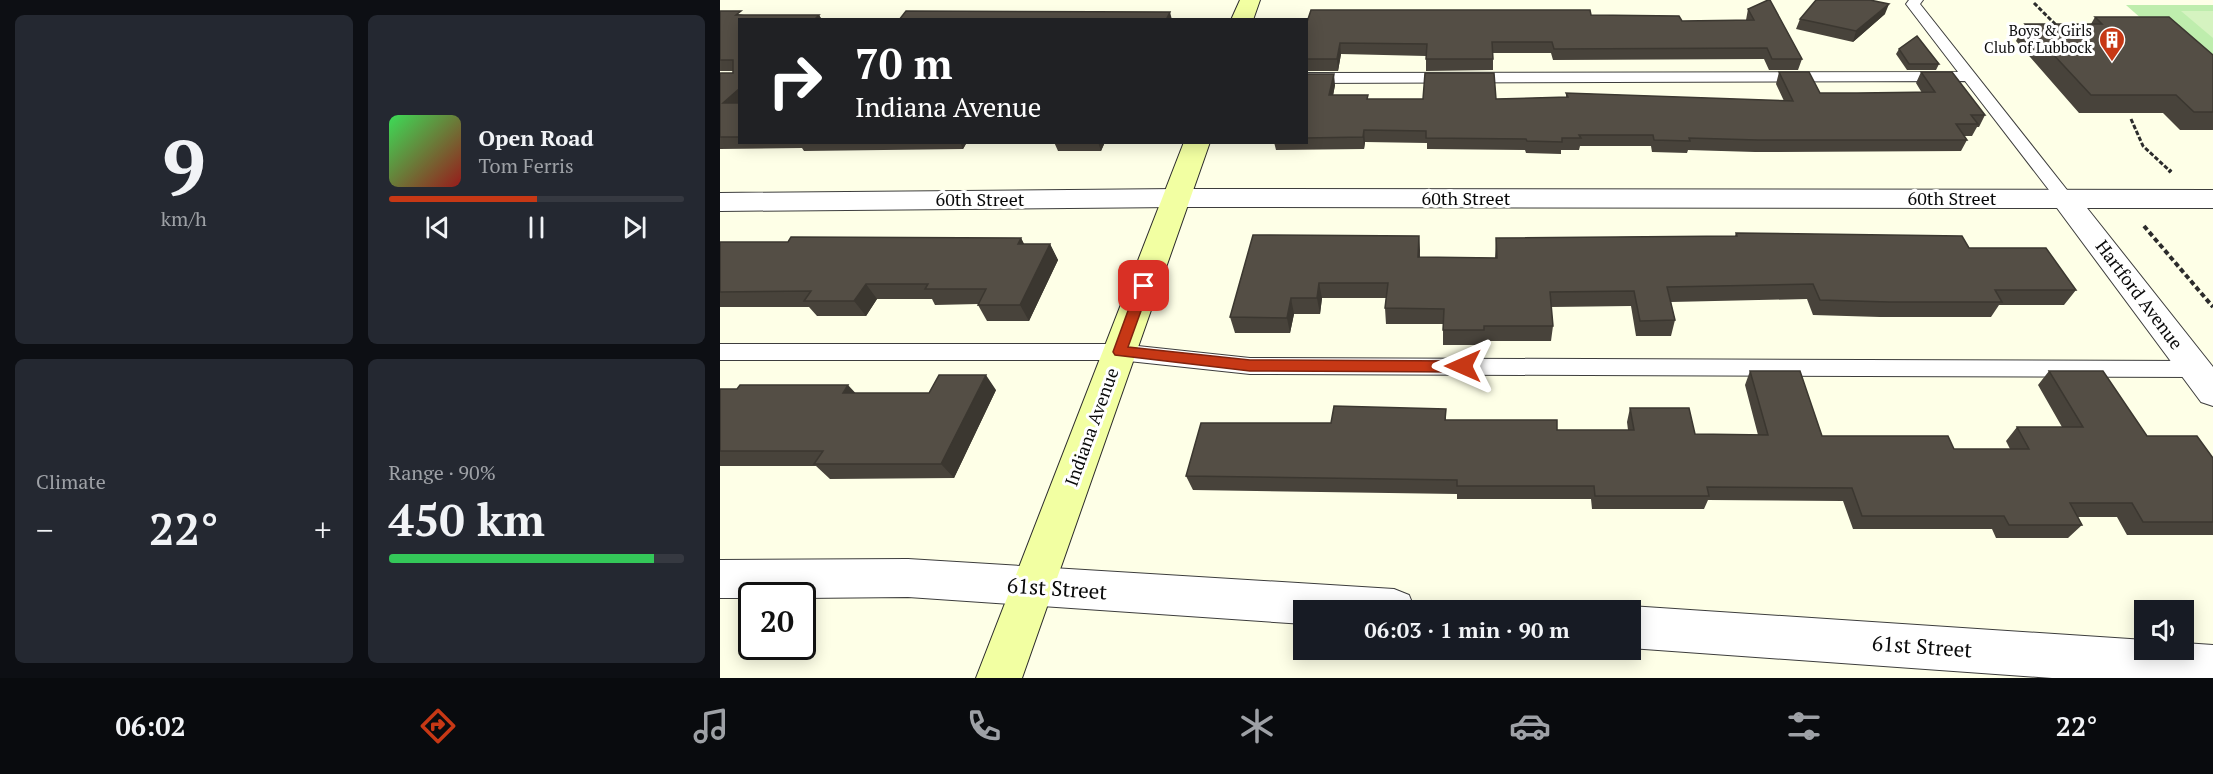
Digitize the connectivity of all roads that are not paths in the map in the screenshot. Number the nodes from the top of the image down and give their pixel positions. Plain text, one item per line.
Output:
1 (1250, 0) edge
2 (1916, 0) edge
3 (1243, 18) edge
4 (1970, 76) junction
5 (1308, 78) edge
6 (1196, 144) edge
7 (1176, 198) junction
8 (2065, 199) junction
9 (2206, 199) edge
10 (720, 202) edge
11 (720, 352) edge
12 (1119, 352) junction
13 (2204, 380) edge
14 (720, 579) edge
15 (1032, 588) junction
16 (1293, 604) edge
17 (1641, 628) edge
18 (2213, 667) edge
19 (999, 678) edge

1 - 3 main road
2 - 4 lane
4 - 5 lane
4 - 8 lane
6 - 7 main road, Indiana Avenue
7 - 8 street, 60th Street
7 - 10 street, 60th Street
7 - 12 main road, Indiana Avenue
8 - 9 street, 60th Street
8 - 13 street, Hartford Avenue
11 - 12 lane
12 - 13 lane
12 - 15 main road, Indiana Avenue
14 - 15 street, 61st Street
15 - 16 street, 61st Street
15 - 19 main road, Indiana Avenue
17 - 18 street, 61st Street

